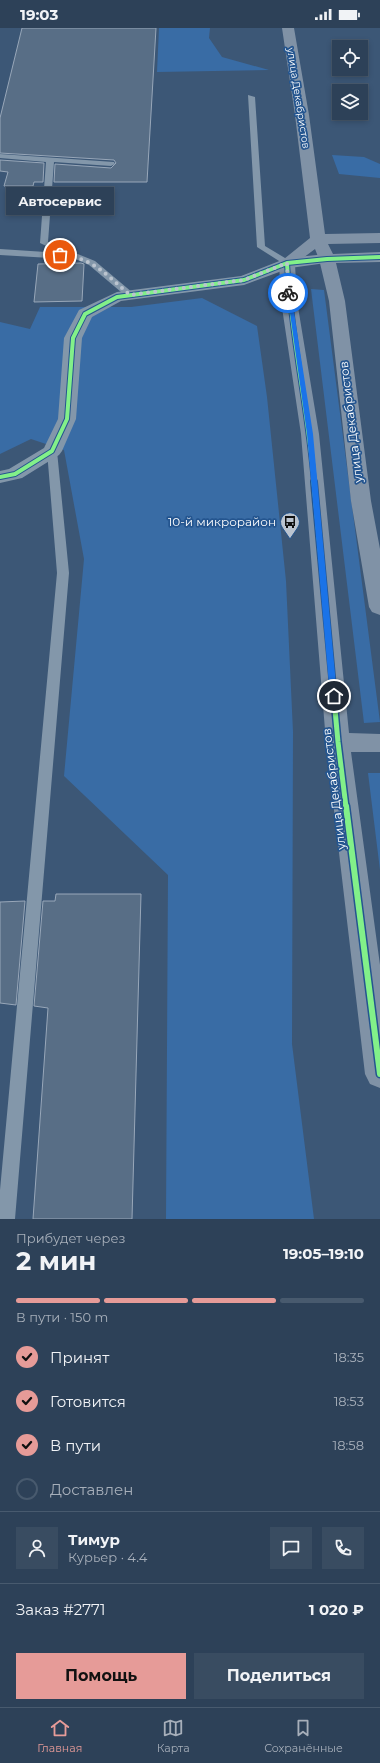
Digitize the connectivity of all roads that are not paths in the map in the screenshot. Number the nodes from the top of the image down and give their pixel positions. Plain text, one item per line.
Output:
1 (288, 28) edge
2 (251, 97) dead end
3 (0, 156) edge
4 (50, 159) junction
5 (111, 164) dead end
6 (380, 238) edge
7 (318, 239) junction
8 (0, 252) edge
9 (76, 256) junction
10 (380, 257) edge
11 (328, 259) junction
12 (287, 263) junction
13 (130, 295) junction
14 (52, 451) junction
15 (0, 477) edge
16 (380, 607) edge
17 (338, 742) junction
18 (380, 743) edge
19 (380, 1074) edge
20 (6, 1219) edge

1 - 7 street, улица Декабристов
2 - 12 lane
3 - 4 lane
4 - 5 lane
4 - 9 lane
6 - 7 street
7 - 11 street, улица Декабристов
7 - 12 street
8 - 9 lane
9 - 13 lane
10 - 11 street
11 - 12 street
11 - 16 street, улица Декабристов
12 - 13 street
12 - 17 street, улица Декабристов
13 - 14 street
14 - 15 street
14 - 20 lane
17 - 18 street
17 - 19 street, улица Декабристов

